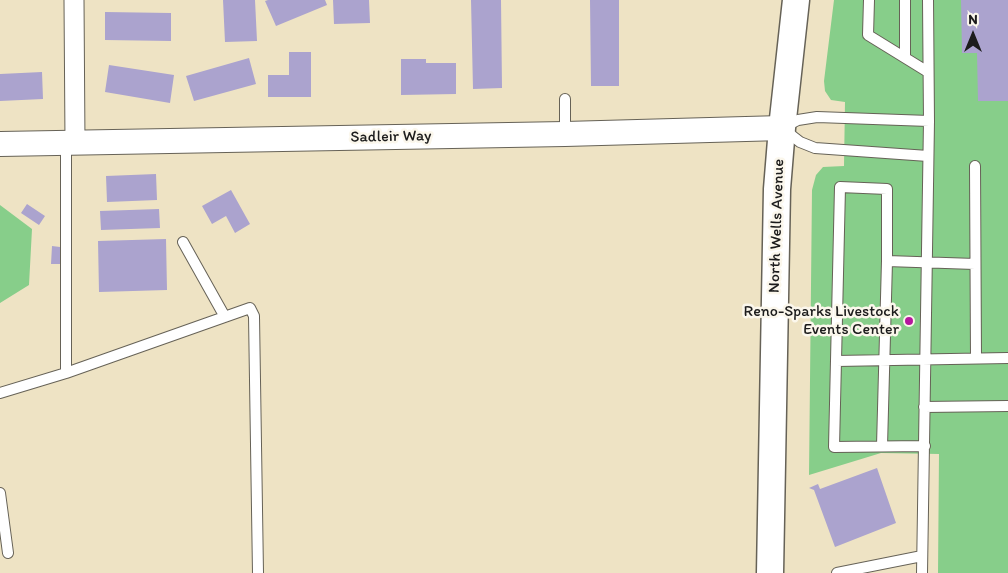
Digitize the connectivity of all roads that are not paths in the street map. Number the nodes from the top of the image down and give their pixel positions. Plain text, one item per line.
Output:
1 (74, 0) edge
2 (796, 0) edge
3 (870, 0) edge
4 (905, 0) edge
5 (928, 0) edge
6 (905, 58) junction
7 (928, 72) junction
8 (565, 99) dead end
9 (929, 121) junction
10 (782, 128) junction
11 (565, 134) junction
12 (70, 143) junction
13 (0, 144) edge
14 (928, 156) junction
15 (975, 166) dead end
16 (183, 242) dead end
17 (887, 261) junction
18 (926, 262) junction
19 (975, 264) junction
20 (226, 317) junction
21 (976, 358) junction
22 (1008, 358) edge
23 (924, 359) junction
24 (884, 360) junction
25 (836, 361) junction
26 (66, 374) junction
27 (0, 393) edge
28 (1008, 406) edge
29 (924, 407) junction
30 (882, 446) junction
31 (924, 446) junction
32 (0, 492) edge
33 (8, 553) dead end
34 (922, 556) junction
35 (258, 573) edge
36 (770, 573) edge
37 (837, 573) edge
38 (922, 573) edge

1 - 12 street
2 - 10 main road, North Wells Avenue
3 - 6 lane
4 - 6 lane
5 - 7 lane
6 - 7 lane
7 - 9 lane
8 - 11 lane
9 - 10 lane
9 - 14 lane
10 - 11 street, Sadleir Way
10 - 14 lane
10 - 36 main road, North Wells Avenue
11 - 12 street, Sadleir Way
12 - 13 street, Sadleir Way
12 - 26 lane
14 - 18 lane
15 - 19 lane
16 - 20 lane
17 - 18 lane
17 - 24 lane
17 - 25 lane
18 - 19 lane
18 - 23 lane
19 - 21 lane
20 - 26 lane
20 - 35 lane
21 - 22 lane
21 - 23 lane
23 - 24 lane
23 - 29 lane
24 - 25 lane
24 - 30 lane
25 - 30 lane
26 - 27 lane
28 - 29 lane
29 - 31 lane
30 - 31 lane
31 - 34 lane
32 - 33 lane
34 - 37 lane
34 - 38 lane

